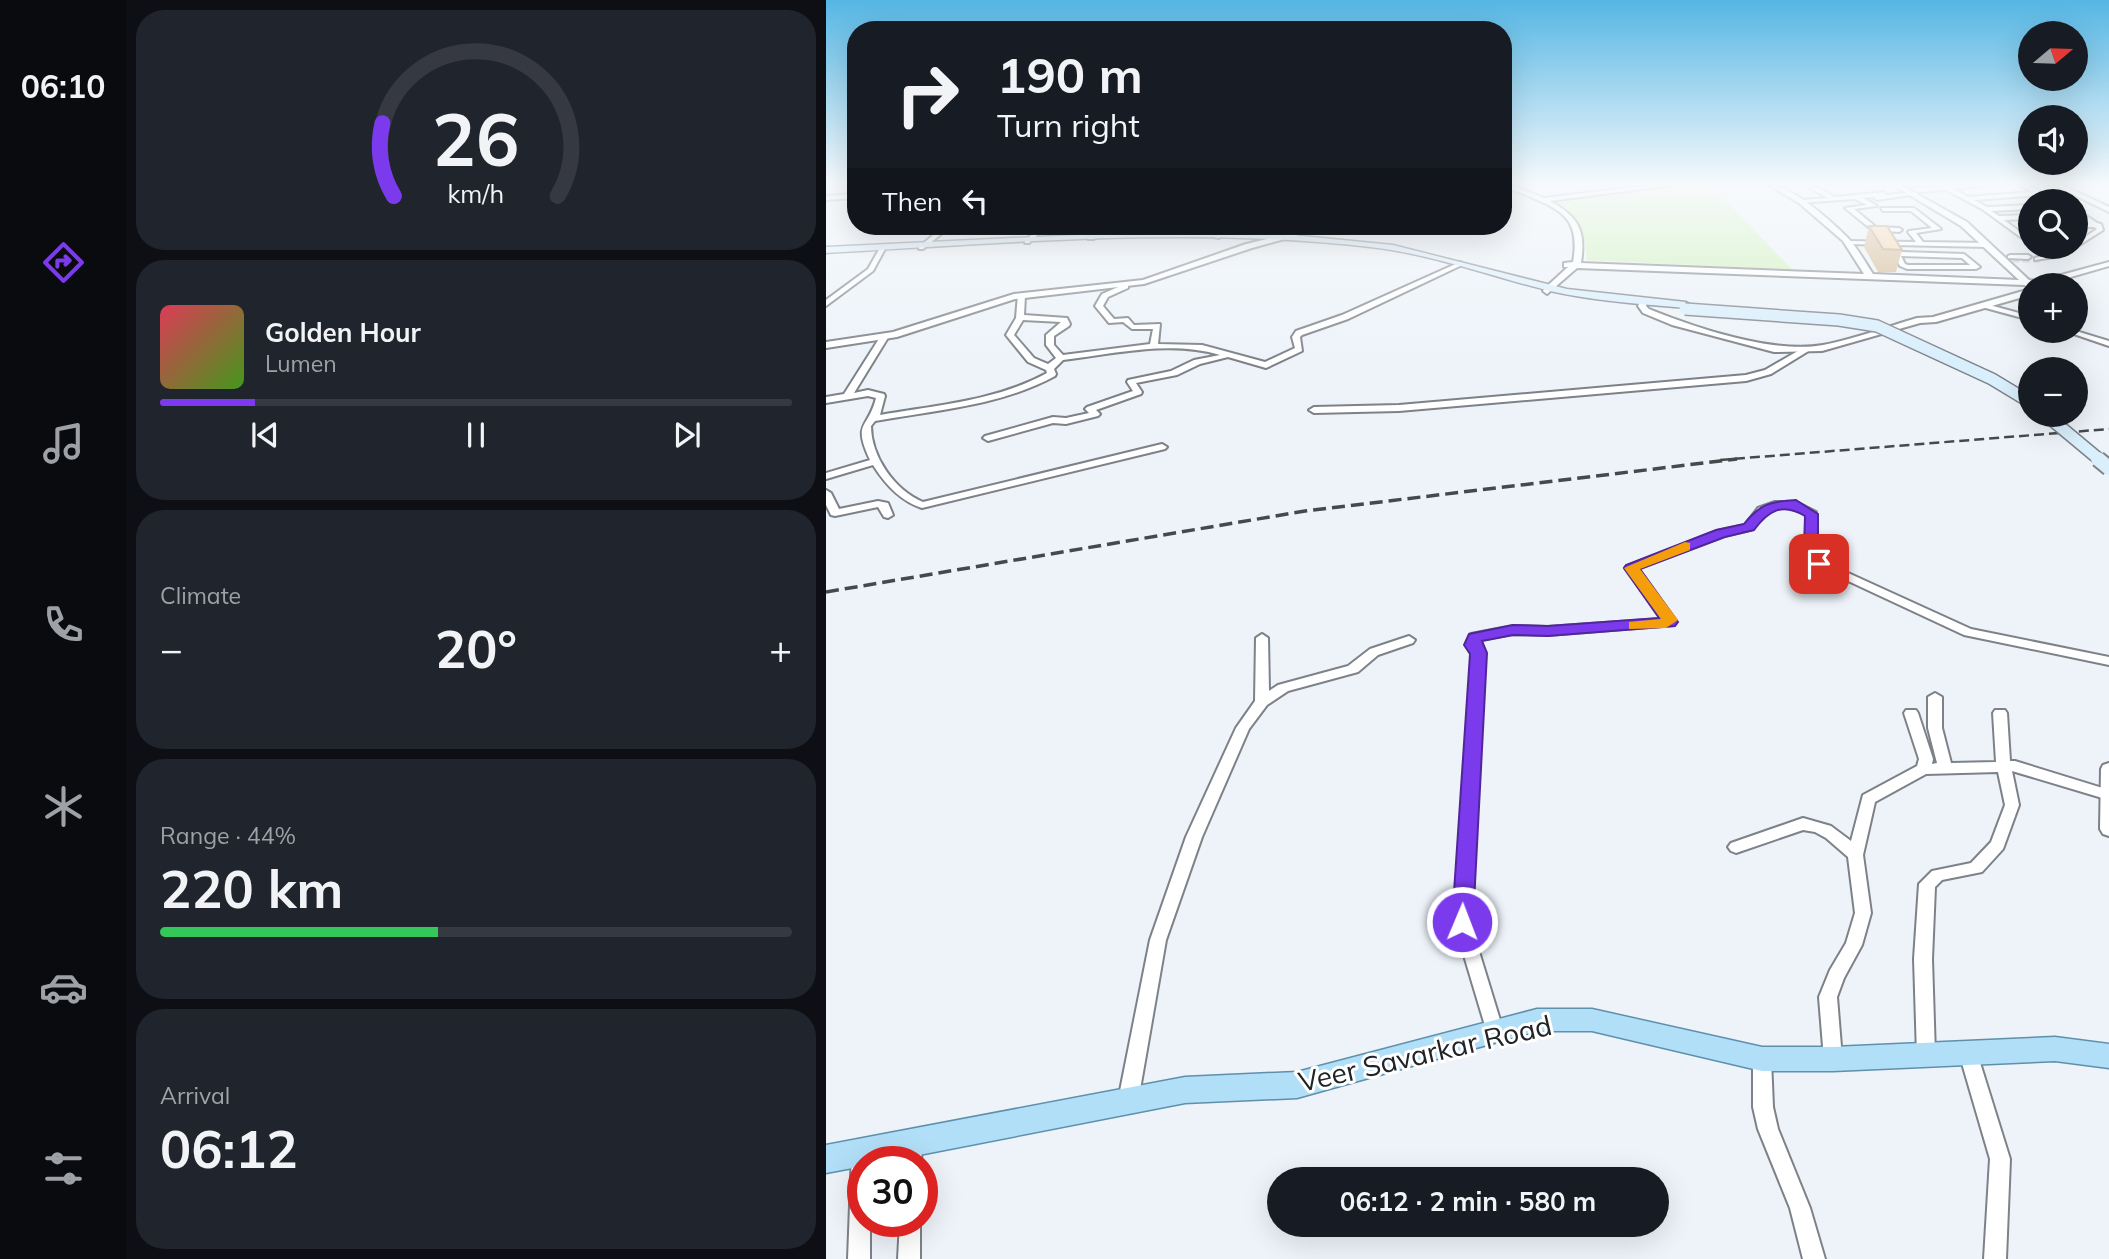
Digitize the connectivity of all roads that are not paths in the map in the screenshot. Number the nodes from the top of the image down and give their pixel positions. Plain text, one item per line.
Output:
1 (1848, 243) edge
2 (925, 244) edge
3 (970, 244) edge
4 (1256, 244) edge
5 (1315, 244) edge
6 (1570, 244) edge
7 (1839, 244) edge
8 (1903, 244) edge
9 (1921, 244) joint
10 (1995, 244) edge
11 (1988, 245) joint
12 (922, 246) junction
13 (882, 248) junction
14 (826, 251) edge
15 (2010, 257) junction
16 (2018, 257) tunnel mouth
17 (1572, 264) junction
18 (2108, 264) edge
19 (1457, 266) junction
20 (1915, 267) junction
21 (1960, 269) junction
22 (2019, 273) edge
23 (2023, 273) edge
24 (2075, 273) edge
25 (2084, 273) edge
26 (1856, 276) junction
27 (1870, 276) junction
28 (1921, 277) junction
29 (1967, 279) junction
30 (2018, 284) edge
31 (2018, 284) edge
32 (1125, 286) junction
33 (1545, 288) junction
34 (2018, 289) edge
35 (2018, 291) edge
36 (1021, 296) junction
37 (826, 304) edge
38 (1643, 304) junction
39 (1984, 305) junction
40 (1686, 307) junction
41 (2018, 315) edge
42 (1020, 317) junction
43 (1920, 320) junction
44 (885, 336) junction
45 (2088, 337) edge
46 (2109, 344) edge
47 (826, 345) edge
48 (1154, 346) junction
49 (1806, 350) junction
50 (1228, 355) junction
51 (1061, 358) junction
52 (1280, 359) junction
53 (1049, 368) junction
54 (1286, 368) dead end
55 (1768, 372) joint
56 (2018, 387) edge
57 (848, 395) junction
58 (2018, 395) edge
59 (826, 400) edge
60 (1314, 410) dead end
61 (871, 419) junction
62 (2060, 427) edge
63 (2075, 427) edge
64 (988, 438) dead end
65 (1162, 447) dead end
66 (2109, 455) edge
67 (877, 461) junction
68 (2109, 468) edge
69 (826, 476) edge
70 (826, 493) edge
71 (888, 515) dead end
72 (1262, 638) dead end
73 (1409, 640) dead end
74 (2109, 661) edge
75 (1935, 697) dead end
76 (1262, 702) junction
77 (1911, 713) dead end
78 (2000, 713) dead end
79 (2004, 766) junction
80 (1924, 769) junction
81 (1946, 769) junction
82 (2109, 769) edge
83 (2108, 795) edge
84 (2109, 829) edge
85 (1736, 848) dead end
86 (1855, 855) junction
87 (1495, 1033) junction
88 (1968, 1053) junction
89 (1926, 1055) junction
90 (2109, 1056) edge
91 (1762, 1059) junction
92 (1833, 1059) junction
93 (1128, 1101) junction
94 (937, 1146) edge
95 (847, 1155) edge
96 (826, 1159) edge
97 (860, 1237) edge
98 (910, 1237) edge
99 (859, 1259) edge
100 (909, 1259) edge
101 (1814, 1259) edge
102 (1995, 1259) edge

1 - 27 street
2 - 12 street
3 - 12 main road
4 - 32 street
5 - 19 main road
6 - 17 street
7 - 26 street
8 - 9 street
9 - 11 street
10 - 15 street
11 - 22 street
12 - 13 main road
13 - 14 main road
13 - 37 street
15 - 16 street
15 - 23 street
17 - 26 street
17 - 33 street
18 - 24 street
18 - 25 street
19 - 33 main road
19 - 52 street
20 - 21 street
20 - 21 street
20 - 28 street
21 - 29 street
26 - 27 street
27 - 28 street
27 - 30 street
28 - 29 street
29 - 31 street
32 - 36 street
32 - 48 street
33 - 38 main road
34 - 43 street
35 - 39 street
36 - 42 street
36 - 44 street
38 - 40 main road
38 - 49 street
39 - 41 street
39 - 43 street
40 - 56 main road, bridge
40 - 58 main road, bridge
42 - 51 street
42 - 53 street
43 - 49 street
44 - 47 street
44 - 57 street
45 - 46 street
48 - 50 street
48 - 51 street
49 - 55 street
50 - 52 street
50 - 64 street
51 - 53 street
52 - 54 street
53 - 61 street
55 - 60 street
57 - 59 street
57 - 61 street
61 - 67 street
62 - 68 main road, bridge
63 - 66 main road
65 - 67 street
67 - 69 street
70 - 71 street
72 - 76 street
73 - 76 street
74 - 87 street
75 - 81 street
76 - 93 street
77 - 80 street
78 - 79 street
79 - 81 street
79 - 83 street
79 - 89 street
80 - 81 street
80 - 86 street
82 - 83 street
83 - 84 street
85 - 86 street
86 - 92 street
87 - 91 main road, Veer Savarkar Road
87 - 93 main road, Veer Savarkar Road
88 - 89 main road, Veer Savarkar Road
88 - 90 main road, Veer Savarkar Road
88 - 102 street
89 - 92 main road, Veer Savarkar Road
91 - 92 main road, Veer Savarkar Road
91 - 101 street
93 - 94 main road, Veer Savarkar Road
95 - 96 main road, Veer Savarkar Road
97 - 99 street
98 - 100 street

